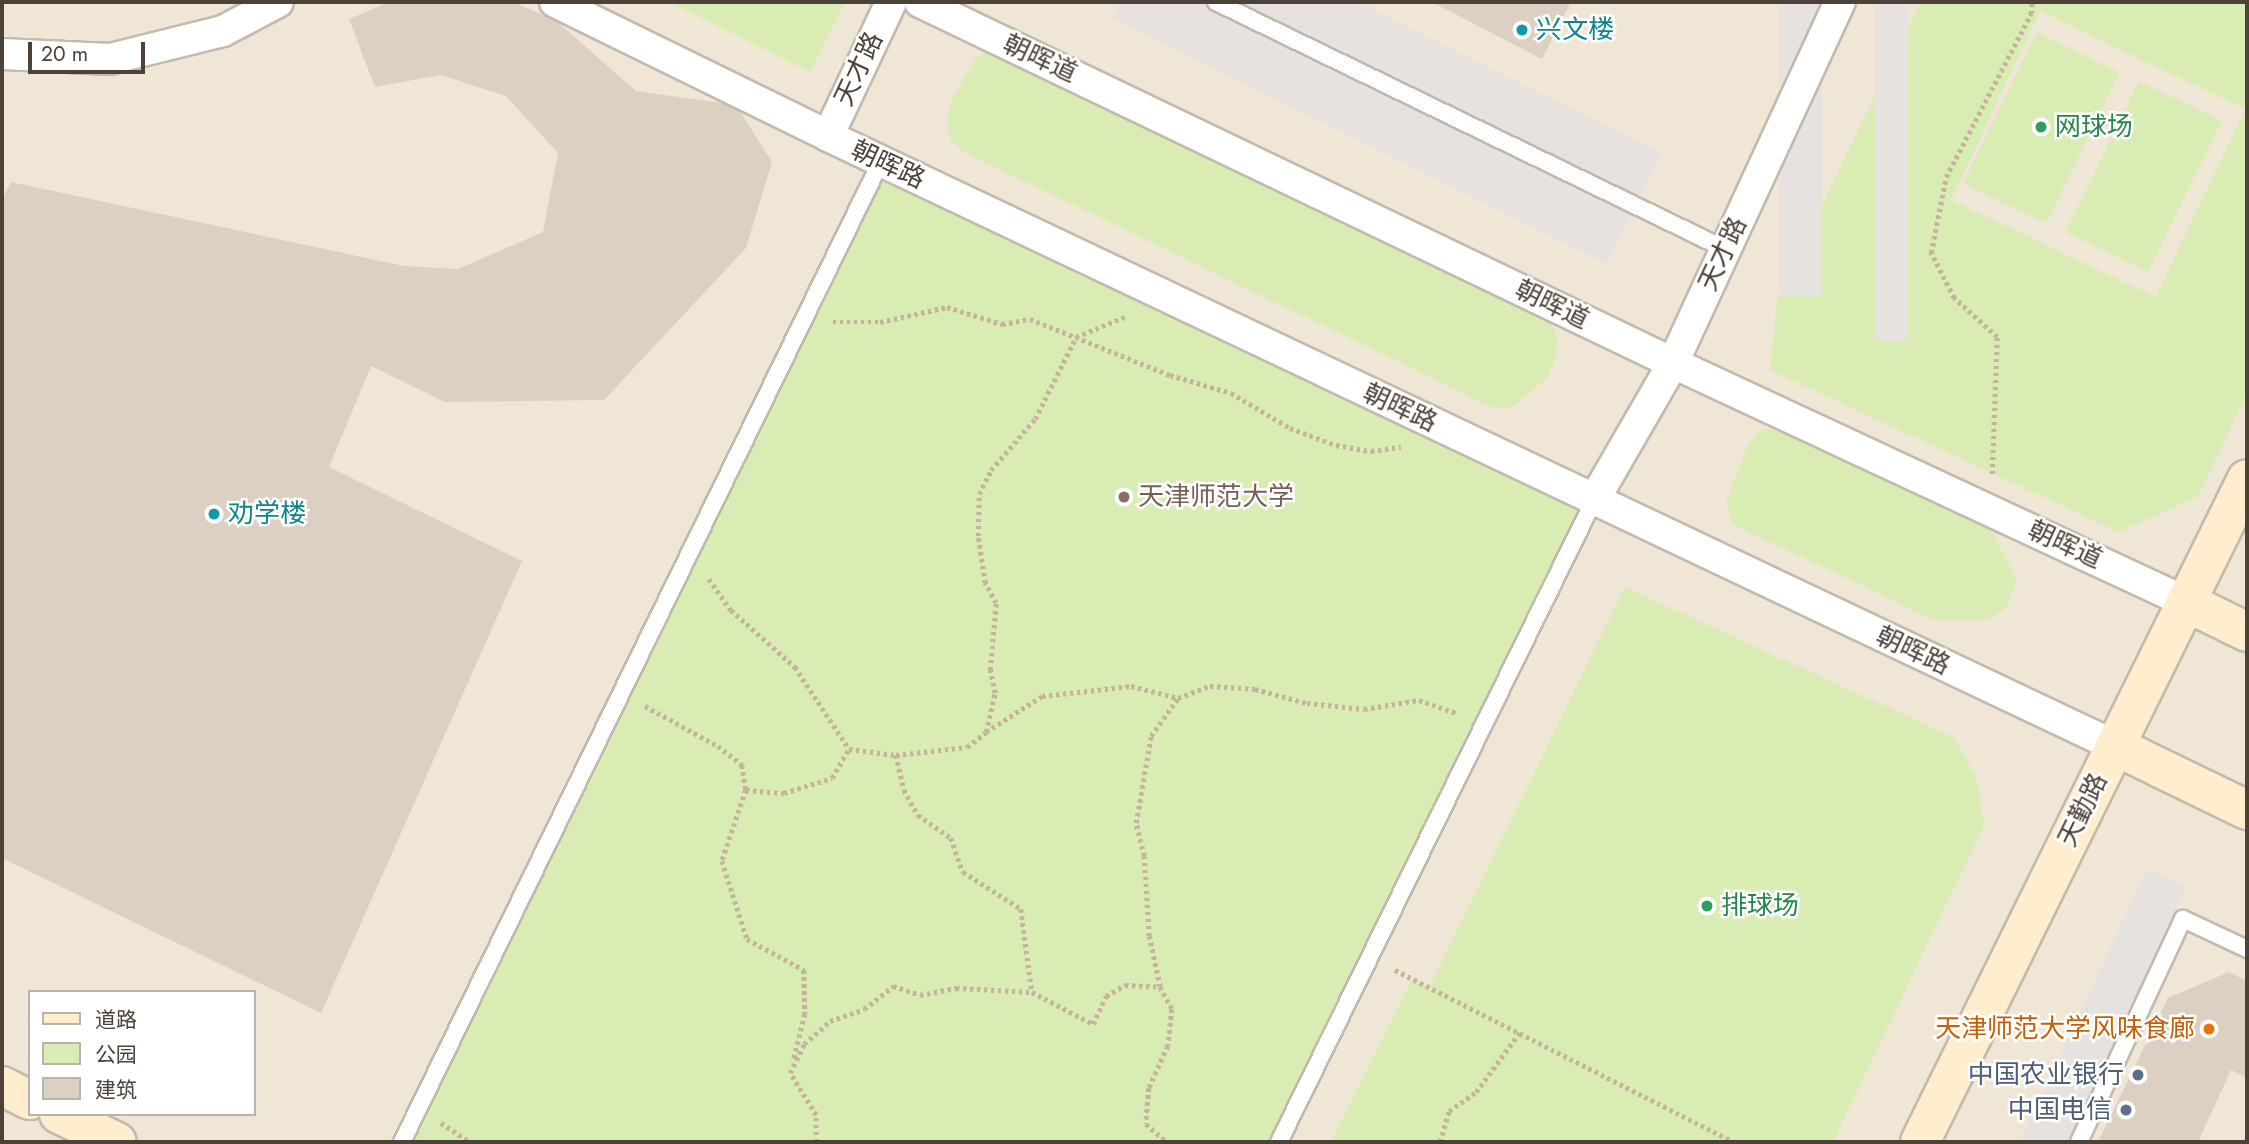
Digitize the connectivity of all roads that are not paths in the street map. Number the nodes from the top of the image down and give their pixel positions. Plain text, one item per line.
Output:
1 (278, 2) edge
2 (555, 2) edge
3 (891, 2) edge
4 (920, 2) edge
5 (1216, 2) edge
6 (1840, 2) edge
7 (2, 54) edge
8 (828, 136) junction
9 (881, 162) junction
10 (1726, 249) junction
11 (1673, 363) junction
12 (2247, 478) edge
13 (1594, 500) junction
14 (2186, 602) junction
15 (2247, 632) edge
16 (2115, 746) junction
17 (2247, 810) edge
18 (2247, 949) edge
19 (2, 1086) edge
20 (28, 1099) edge
21 (63, 1116) edge
22 (107, 1140) edge
23 (402, 1142) edge
24 (1279, 1142) edge
25 (1920, 1142) edge
26 (2079, 1142) edge

1 - 7 street
2 - 8 street, 朝晖路
3 - 8 street, 天才路
4 - 11 street, 朝晖道
5 - 10 lane
6 - 10 street, 天才路
8 - 9 street, 朝晖路
9 - 13 street, 朝晖路
9 - 23 lane
10 - 11 street, 天才路
11 - 13 street, 天才路
11 - 14 street, 朝晖道
12 - 14 street, 天勤路
13 - 16 street, 朝晖路
13 - 24 lane
14 - 15 street
14 - 16 street, 天勤路
16 - 17 street, 朝晖路
16 - 25 street, 天勤路
18 - 26 lane
19 - 20 street
21 - 22 street

